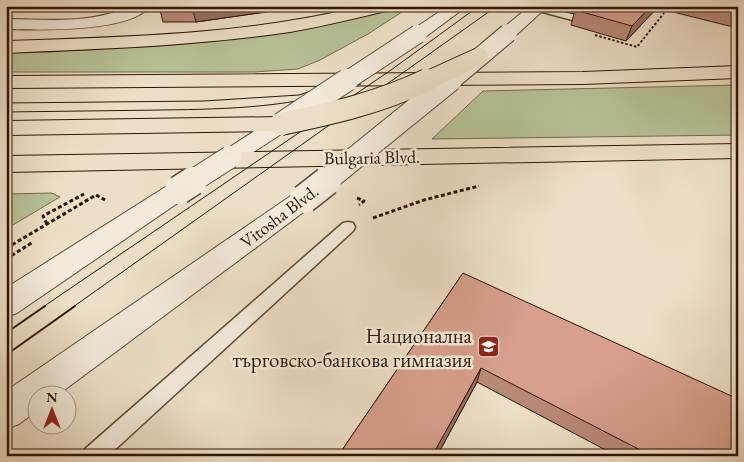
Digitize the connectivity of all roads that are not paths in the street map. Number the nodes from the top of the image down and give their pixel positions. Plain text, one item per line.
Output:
1 (142, 6) edge
2 (384, 6) edge
3 (459, 6) edge
4 (539, 7) edge
5 (579, 19) edge
6 (6, 24) edge
7 (6, 47) edge
8 (480, 57) junction
9 (738, 72) edge
10 (6, 82) edge
11 (281, 124) junction
12 (6, 128) edge
13 (738, 152) edge
14 (6, 164) edge
15 (348, 227) road end
16 (6, 304) edge
17 (6, 412) edge
18 (92, 456) edge

1 - 6 street
2 - 7 main road
3 - 11 street, bridge
4 - 5 lane
4 - 8 street, Vitosha Blvd., bridge
8 - 11 main road, bridge
8 - 17 street, Vitosha Blvd., bridge
9 - 10 main road
11 - 12 main road
11 - 16 street, bridge
13 - 14 main road, Bulgaria Blvd.
15 - 18 lane

